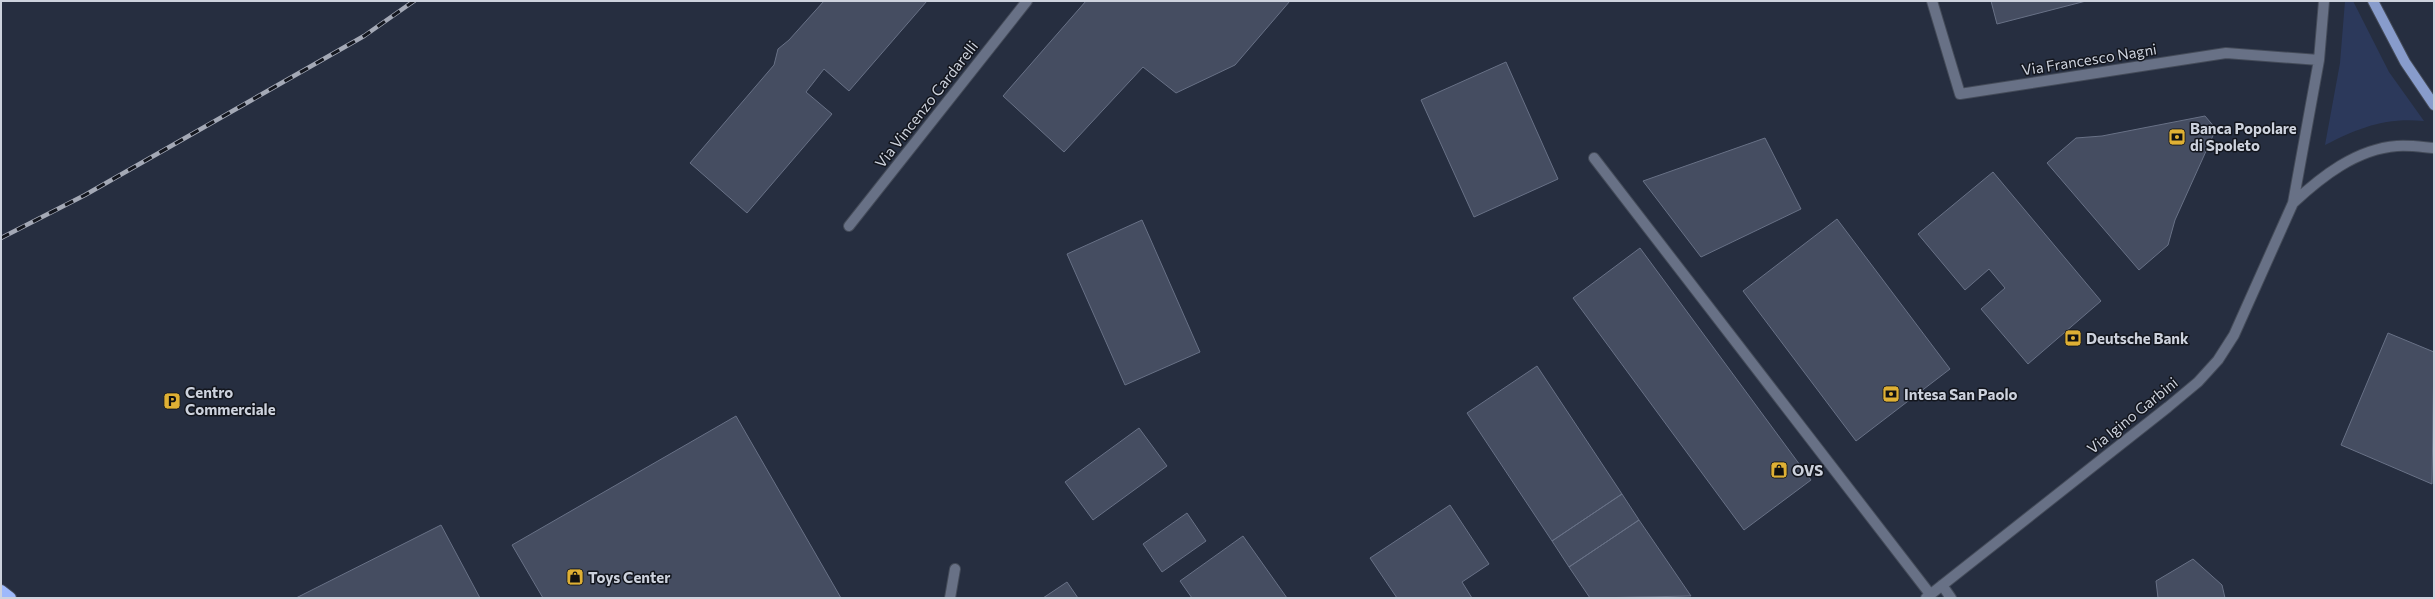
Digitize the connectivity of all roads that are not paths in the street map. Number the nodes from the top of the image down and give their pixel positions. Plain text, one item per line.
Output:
1 (1027, 1) edge
2 (1932, 1) edge
3 (2324, 1) edge
4 (2373, 1) edge
5 (2319, 60) junction
6 (2434, 105) edge
7 (2434, 148) edge
8 (1594, 158) dead end
9 (2293, 203) junction
10 (848, 226) dead end
11 (955, 569) dead end
12 (1942, 585) junction
13 (1, 591) edge
14 (1928, 596) edge
15 (10, 598) edge
16 (950, 598) edge
17 (1951, 598) edge

1 - 10 street, Via Vincenzo Cardarelli
2 - 5 street, Via Francesco Nagni
3 - 5 street, Via Igino Garbini
4 - 6 main road
5 - 9 street, Via Igino Garbini
7 - 9 street, Via Igino Garbini
8 - 14 street
9 - 12 street, Via Igino Garbini
11 - 16 street
12 - 14 street, Via Igino Garbini
12 - 17 street
13 - 15 highway

